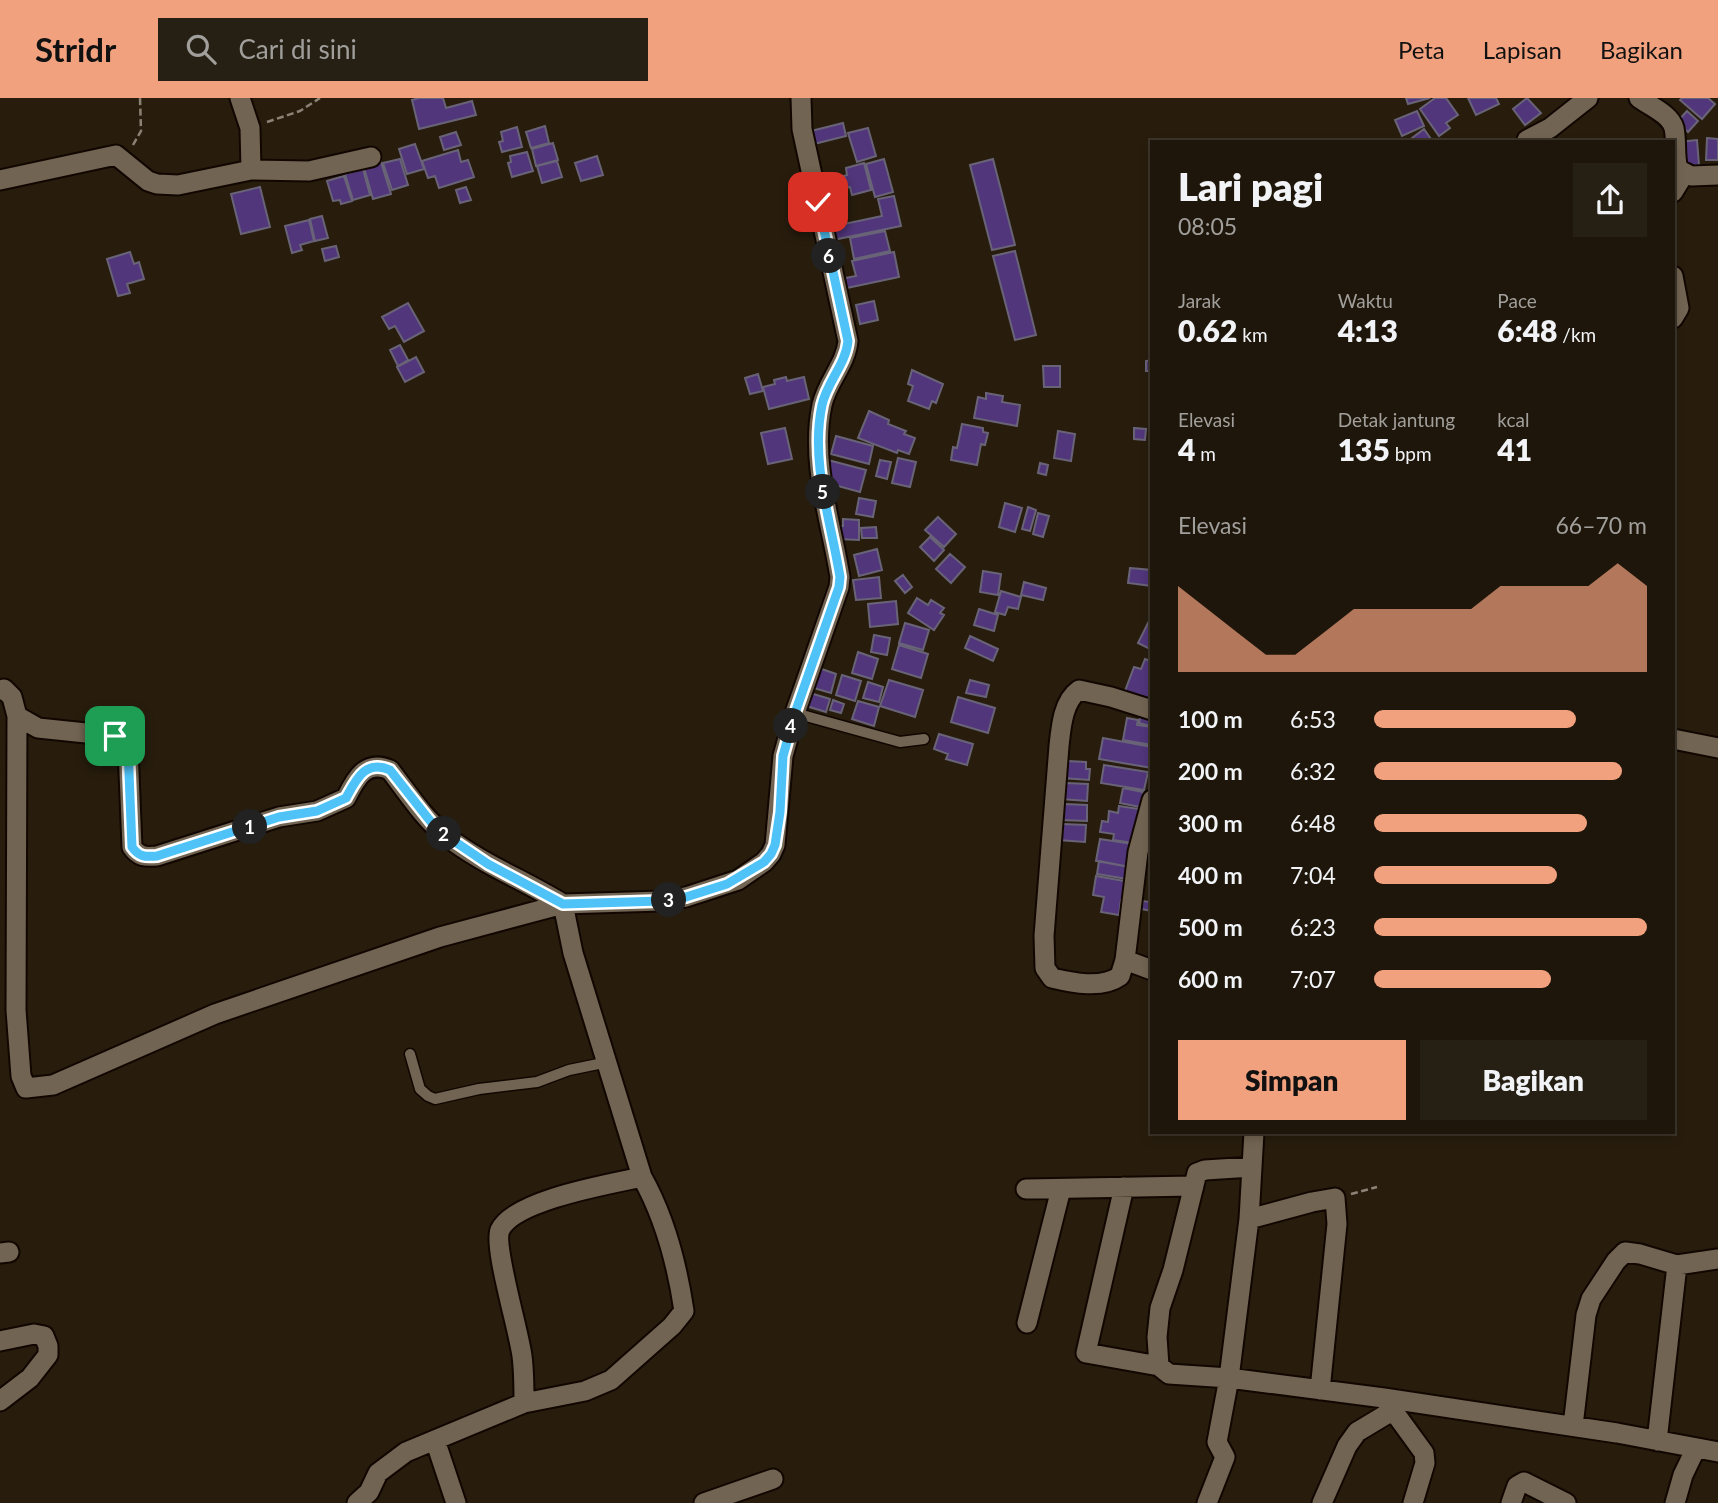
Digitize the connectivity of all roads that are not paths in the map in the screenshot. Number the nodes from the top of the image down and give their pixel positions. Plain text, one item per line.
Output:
1 (240, 98) edge
2 (801, 98) edge
3 (1588, 98) edge
4 (1639, 98) edge
5 (1527, 140) edge
6 (1674, 140) edge
7 (371, 157) dead end
8 (1675, 161) edge
9 (251, 170) junction
10 (1684, 174) junction
11 (1718, 175) edge
12 (0, 180) edge
13 (1675, 189) edge
14 (1675, 287) edge
15 (1675, 315) edge
16 (0, 690) edge
17 (1150, 709) edge
18 (795, 713) junction
19 (17, 716) junction
20 (1675, 738) edge
21 (924, 740) dead end
22 (1718, 748) edge
23 (1150, 807) edge
24 (563, 904) junction
25 (1125, 960) junction
26 (1150, 969) edge
27 (410, 1054) dead end
28 (608, 1062) junction
29 (1254, 1134) edge
30 (1252, 1167) junction
31 (642, 1177) junction
32 (1194, 1186) junction
33 (1124, 1187) junction
34 (1026, 1189) dead end
35 (1061, 1189) junction
36 (1249, 1219) junction
37 (1718, 1259) edge
38 (1677, 1265) junction
39 (1027, 1323) dead end
40 (0, 1341) edge
41 (1159, 1366) junction
42 (1229, 1378) junction
43 (1320, 1390) junction
44 (0, 1401) edge
45 (524, 1404) junction
46 (1388, 1404) junction
47 (1573, 1426) junction
48 (435, 1440) junction
49 (1657, 1441) junction
50 (1696, 1448) junction
51 (1718, 1452) edge
52 (774, 1479) dead end
53 (357, 1503) edge
54 (456, 1503) edge
55 (704, 1503) edge
56 (1207, 1503) edge
57 (1322, 1503) edge
58 (1413, 1503) edge
59 (1511, 1503) edge
60 (1566, 1503) edge
61 (1675, 1503) edge

1 - 9 street
2 - 18 street
3 - 5 street
4 - 6 street
7 - 9 street
8 - 10 street
9 - 12 street
10 - 11 street
10 - 13 street
14 - 15 street
16 - 19 street
17 - 25 street
18 - 21 lane
18 - 24 street
19 - 24 street
19 - 24 street
20 - 22 street
23 - 25 street
24 - 28 street
25 - 26 street
27 - 28 lane
28 - 31 street
29 - 30 street
30 - 32 street
30 - 36 street
31 - 45 street
31 - 45 street
32 - 33 street
32 - 41 street
33 - 35 street
33 - 41 street
34 - 35 street
35 - 39 street
36 - 42 street
36 - 43 street
37 - 38 street
38 - 47 street
38 - 49 street
40 - 44 street
41 - 42 street
42 - 43 street
42 - 56 street
43 - 46 street
45 - 48 street
46 - 47 street
46 - 57 street
46 - 58 street
47 - 49 street
48 - 53 street
48 - 54 street
49 - 50 street
50 - 51 street
50 - 61 street
52 - 55 street
59 - 60 street

